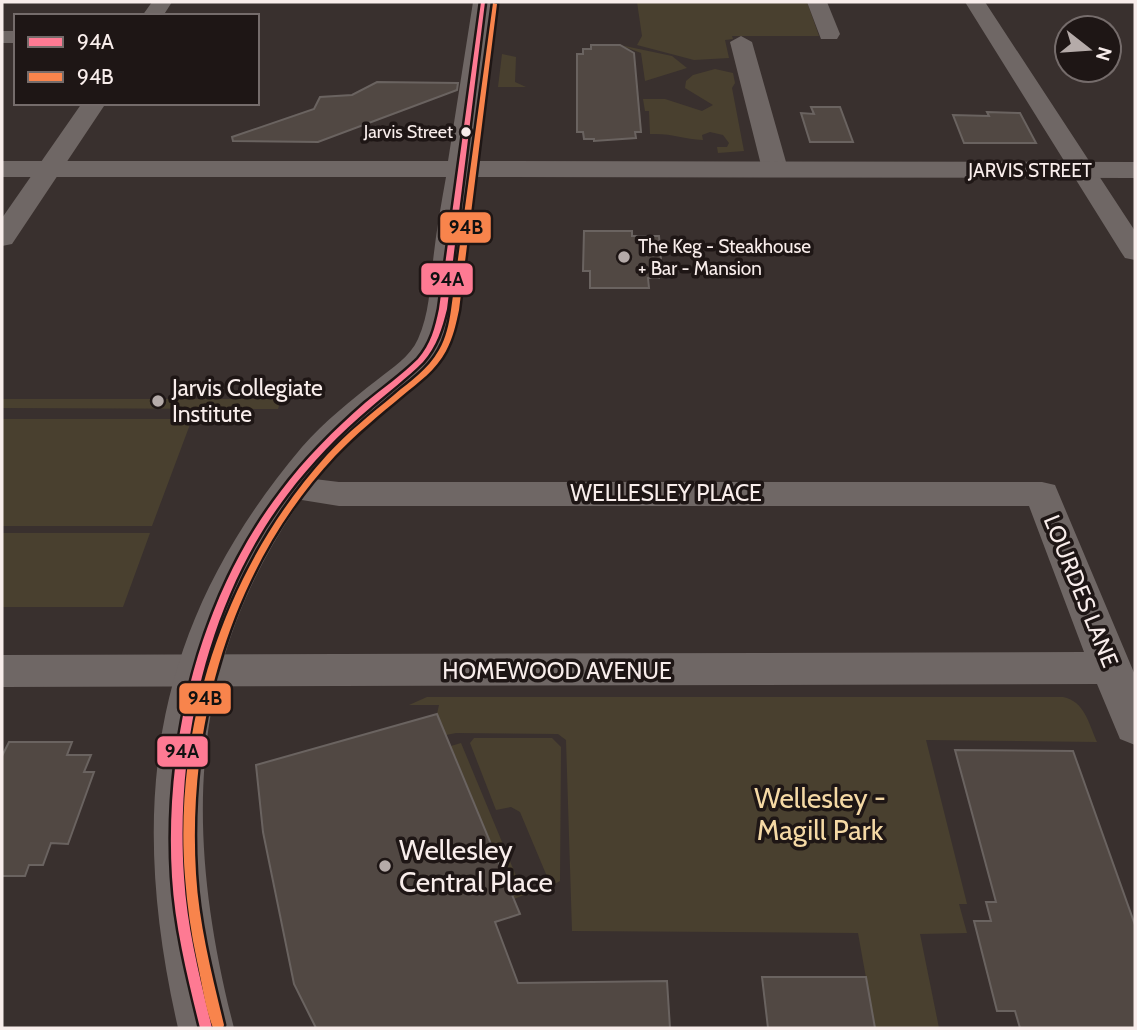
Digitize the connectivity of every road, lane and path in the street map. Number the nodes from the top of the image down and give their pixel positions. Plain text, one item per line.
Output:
1 (483, 2) edge
2 (817, 2) edge
3 (975, 2) edge
4 (829, 34) dead end
5 (741, 42) dead end
6 (93, 105) edge
7 (2, 169) edge
8 (49, 169) junction
9 (461, 169) junction
10 (775, 169) junction
11 (1083, 170) junction
12 (1135, 170) edge
13 (2, 238) edge
14 (1135, 252) edge
15 (290, 488) junction
16 (1042, 494) joint
17 (1112, 668) junction
18 (2, 671) edge
19 (196, 672) junction
20 (1135, 727) edge
21 (206, 1028) edge

1 - 9 street
2 - 4 street
3 - 11 street
5 - 10 street
6 - 8 street
7 - 8 street, JARVIS STREET
8 - 9 street, JARVIS STREET
8 - 13 street
9 - 10 street, JARVIS STREET
9 - 15 street
10 - 11 street, JARVIS STREET
11 - 12 street, JARVIS STREET
11 - 14 street
15 - 16 street, WELLESLEY PLACE
15 - 19 street
16 - 17 street, LOURDES LANE
17 - 19 street, HOMEWOOD AVENUE
17 - 20 street, LOURDES LANE
18 - 19 street, HOMEWOOD AVENUE
19 - 21 street

